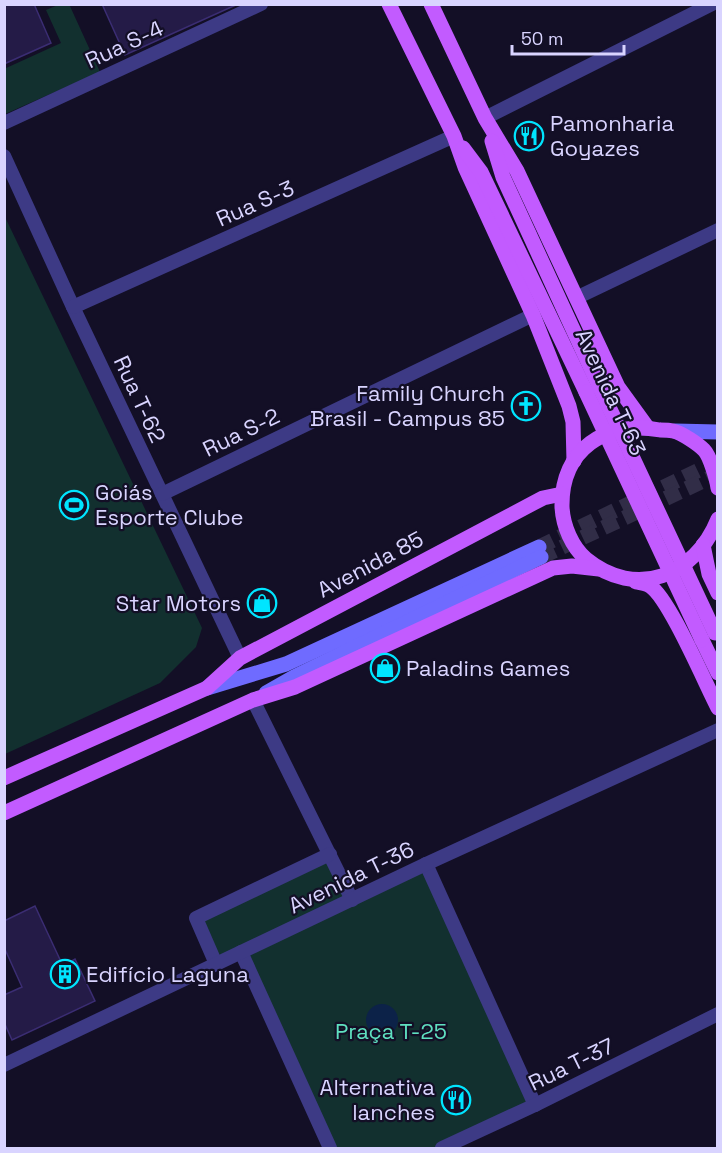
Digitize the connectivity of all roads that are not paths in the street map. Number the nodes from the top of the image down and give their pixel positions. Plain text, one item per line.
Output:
1 (261, 4) edge
2 (389, 4) edge
3 (432, 4) edge
4 (712, 4) edge
5 (485, 118) junction
6 (4, 123) edge
7 (454, 136) junction
8 (4, 156) edge
9 (717, 230) edge
10 (576, 298) junction
11 (73, 308) junction
12 (533, 315) junction
13 (593, 390) junction
14 (647, 427) junction
15 (675, 431) junction
16 (717, 432) edge
17 (574, 460) junction
18 (717, 488) edge
19 (162, 494) junction
20 (562, 494) junction
21 (717, 519) edge
22 (703, 544) junction
23 (599, 569) junction
24 (631, 580) junction
25 (717, 593) edge
26 (712, 638) edge
27 (240, 658) junction
28 (717, 673) edge
29 (207, 688) junction
30 (253, 700) junction
31 (717, 708) edge
32 (717, 730) edge
33 (4, 778) edge
34 (4, 813) edge
35 (330, 854) junction
36 (426, 864) junction
37 (352, 900) junction
38 (241, 952) junction
39 (216, 964) junction
40 (717, 1014) edge
41 (4, 1065) edge
42 (535, 1105) junction
43 (472, 1142) edge
44 (330, 1149) edge
45 (442, 1149) edge

1 - 6 street, Rua S-4
2 - 7 main road, Avenida T-63
3 - 5 main road, Avenida T-63
4 - 5 street
5 - 10 main road, Avenida T-63
5 - 13 main road, Avenida T-63
7 - 11 street, Rua S-3
7 - 12 main road, Avenida T-63
7 - 13 main road, Avenida T-63
8 - 11 street, Rua T-62
9 - 10 street
10 - 14 main road, Avenida T-63
11 - 19 street, Rua T-62
12 - 17 main road, Avenida T-63
12 - 19 street, Rua S-2
13 - 26 main road, Avenida T-63, bridge
14 - 15 main road
14 - 17 main road
15 - 16 main road
15 - 18 main road
17 - 20 main road
19 - 27 street, Rua T-62
20 - 23 main road
20 - 27 main road, Avenida 85
21 - 22 main road
22 - 24 main road
22 - 25 main road
23 - 24 main road
23 - 30 main road, Avenida 85
24 - 31 main road
26 - 28 main road, Avenida T-63
27 - 29 main road, Avenida 85
29 - 30 main road, Avenida 85
29 - 33 main road, Avenida 85
30 - 34 main road, Avenida 85
30 - 35 street
32 - 36 street, Avenida T-36
35 - 37 street
35 - 39 street
36 - 37 street, Avenida T-36
36 - 42 street
37 - 38 street, Avenida T-36
38 - 39 street, Avenida T-36
38 - 44 street
39 - 41 street, Avenida T-36
40 - 42 street, Rua T-37
42 - 43 street, Rua T-37
43 - 45 street, Rua T-37

